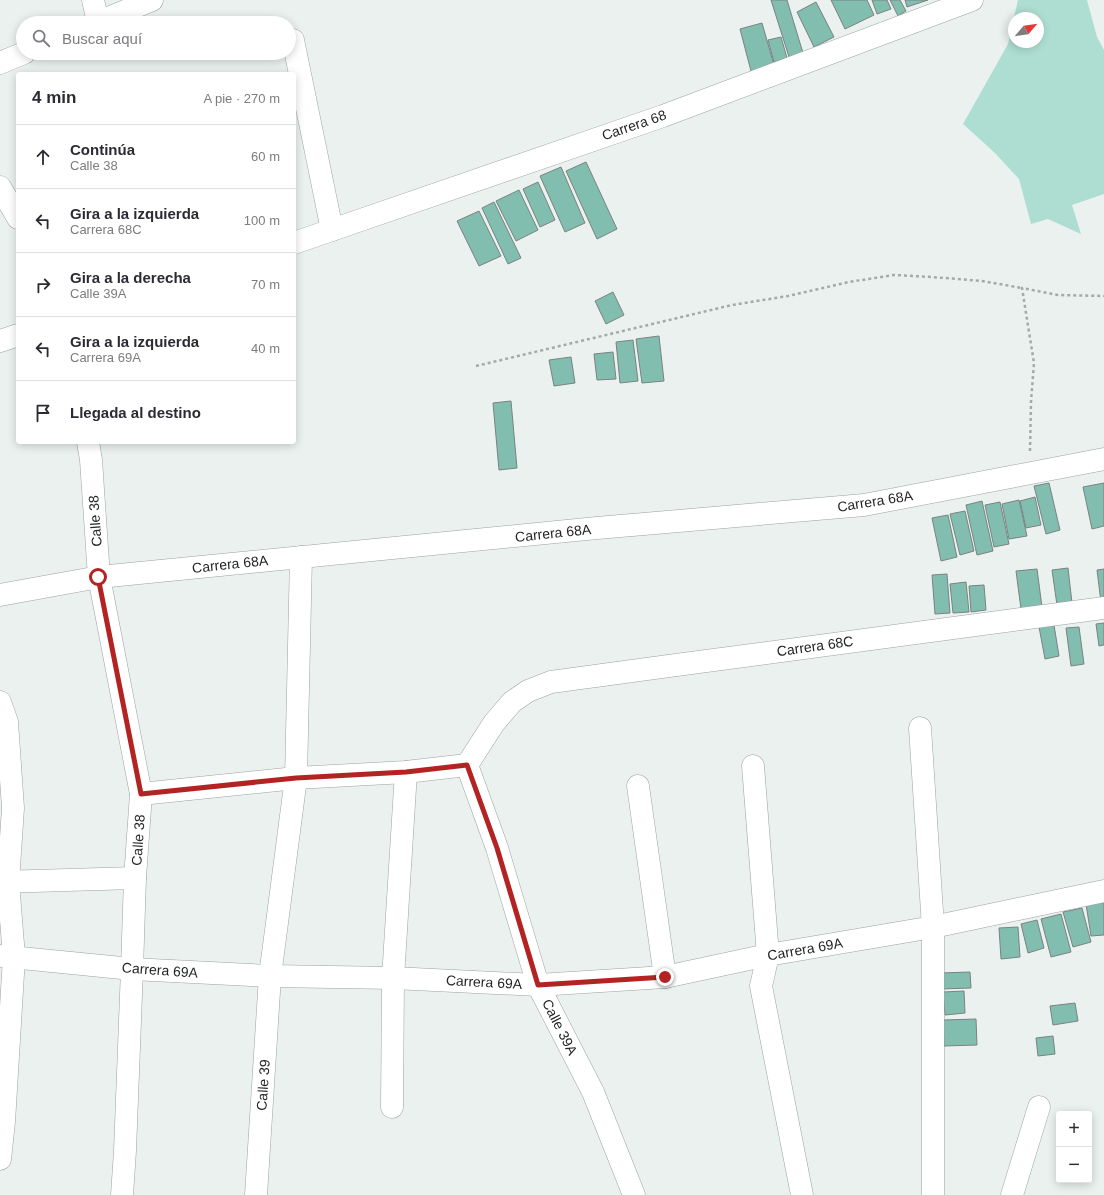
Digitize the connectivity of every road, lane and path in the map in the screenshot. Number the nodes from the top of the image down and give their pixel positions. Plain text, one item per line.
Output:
1 (93, 0) edge
2 (152, 0) edge
3 (972, 0) edge
4 (96, 16) edge
5 (112, 16) edge
6 (16, 56) edge
7 (296, 59) edge
8 (0, 63) edge
9 (0, 187) edge
10 (16, 215) edge
11 (332, 230) junction
12 (296, 242) edge
13 (1022, 288) junction
14 (1104, 296) edge
15 (16, 336) edge
16 (0, 340) edge
17 (476, 366) dead end
18 (88, 444) edge
19 (1104, 459) edge
20 (1029, 473) junction
21 (301, 557) junction
22 (98, 577) junction
23 (0, 595) edge
24 (1104, 608) edge
25 (2, 716) edge
26 (920, 728) dead end
27 (467, 765) junction
28 (753, 766) dead end
29 (406, 772) junction
30 (296, 778) junction
31 (638, 786) dead end
32 (141, 794) junction
33 (135, 878) junction
34 (4, 882) edge
35 (1104, 891) edge
36 (933, 927) junction
37 (768, 955) junction
38 (7, 956) edge
39 (132, 969) junction
40 (270, 976) junction
41 (665, 977) junction
42 (393, 978) junction
43 (538, 985) junction
44 (1039, 1107) dead end
45 (392, 1108) dead end
46 (0, 1159) edge
47 (122, 1195) edge
48 (256, 1195) edge
49 (634, 1195) edge
50 (802, 1195) edge
51 (932, 1195) edge
52 (1012, 1195) edge

1 - 4 street
2 - 5 street
3 - 11 street, Carrera 68
6 - 8 street
7 - 11 street
9 - 10 street
11 - 12 street, Carrera 68
13 - 14 path
13 - 17 path
13 - 20 path
15 - 16 street
18 - 22 street, Calle 38
19 - 20 street, Carrera 68A
20 - 21 street, Carrera 68A
21 - 22 street, Carrera 68A
21 - 30 street, Calle 39
22 - 23 street, Carrera 68A
22 - 32 street, Calle 38
24 - 27 street, Carrera 68C
25 - 34 street
26 - 36 street
27 - 29 street
27 - 43 street, Calle 39A
28 - 37 street
29 - 30 street
29 - 42 street
30 - 32 street
30 - 40 street, Calle 39
31 - 41 street
32 - 33 street, Calle 38
33 - 34 street
33 - 39 street, Calle 38
34 - 38 street
35 - 36 street, Carrera 69A
36 - 37 street, Carrera 69A
36 - 51 street
37 - 41 street, Carrera 69A
37 - 50 street
38 - 39 street, Carrera 69A
38 - 46 street
39 - 40 street, Carrera 69A
39 - 47 street, Calle 38
40 - 42 street, Carrera 69A
40 - 48 street, Calle 39
41 - 43 street, Carrera 69A
42 - 43 street, Carrera 69A
42 - 45 street
43 - 49 street, Calle 39A
44 - 52 street

